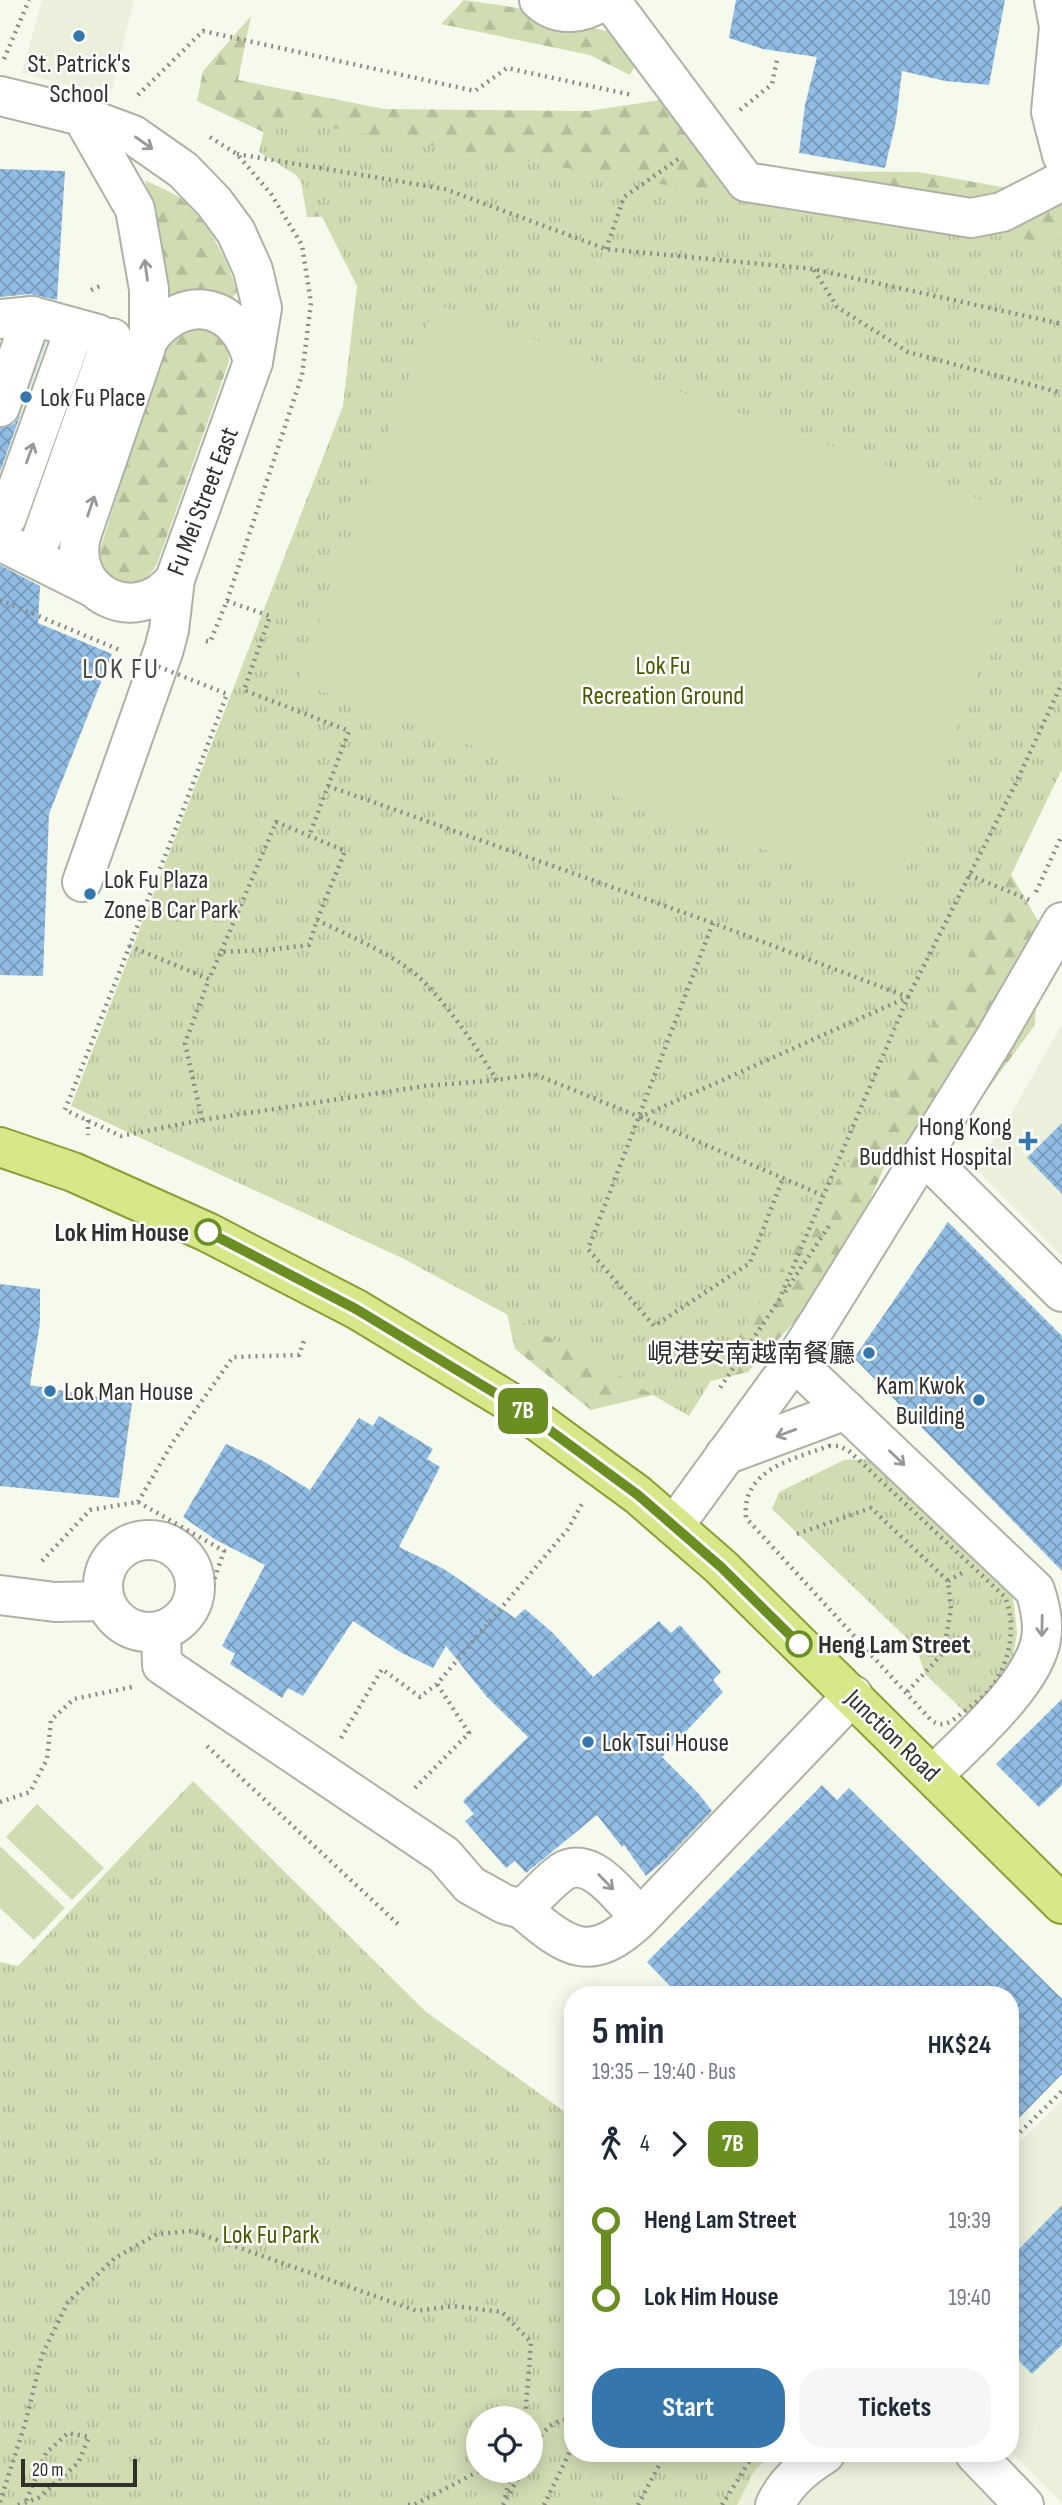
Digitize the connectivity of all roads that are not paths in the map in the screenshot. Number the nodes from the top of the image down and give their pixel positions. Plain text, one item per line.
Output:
1 (539, 0) edge
2 (604, 0) edge
3 (610, 0) edge
4 (1054, 0) edge
5 (0, 96) edge
6 (82, 116) junction
7 (1062, 155) edge
8 (1062, 181) edge
9 (11, 323) edge
10 (75, 328) junction
11 (130, 338) junction
12 (253, 362) junction
13 (0, 407) edge
14 (2, 523) edge
15 (42, 537) junction
16 (78, 552) junction
17 (174, 579) junction
18 (94, 588) junction
19 (82, 882) dead end
20 (1047, 912) edge
21 (0, 1147) edge
22 (923, 1154) junction
23 (1062, 1292) edge
24 (794, 1361) junction
25 (846, 1410) junction
26 (725, 1455) junction
27 (674, 1526) junction
28 (5, 1595) edge
29 (105, 1601) junction
30 (161, 1631) junction
31 (853, 1695) junction
32 (934, 1775) junction
33 (1062, 1904) edge
34 (522, 1909) junction
35 (640, 1918) junction
36 (813, 2462) edge
37 (983, 2462) edge
38 (775, 2505) edge
39 (1024, 2505) edge

1 - 2 street
3 - 8 street
4 - 7 street
5 - 6 street, Fu Mei Street East
11 -> 6 street
6 -> 12 street, Fu Mei Street East
9 - 10 street
9 - 13 street
10 - 11 street
14 -> 10 street
11 - 12 street
11 - 15 street
16 -> 11 street
12 - 17 street, Fu Mei Street East
14 - 15 street
14 - 18 street, Fu Mei Street East
15 - 16 street
16 - 18 street
17 - 18 street, Fu Mei Street East
17 - 19 street
20 - 22 street
21 - 27 main road, Junction Road
22 - 23 street
22 - 24 street
24 - 25 street
24 - 26 street
25 -> 26 street
25 -> 32 street
26 - 27 street
27 - 31 main road, Junction Road
28 - 29 street
29 - 30 street
29 - 30 street
30 - 34 street
31 - 32 main road, Junction Road
31 - 35 street
32 - 33 main road, Junction Road
34 - 35 street
34 -> 35 street
36 - 38 street
37 - 39 street

